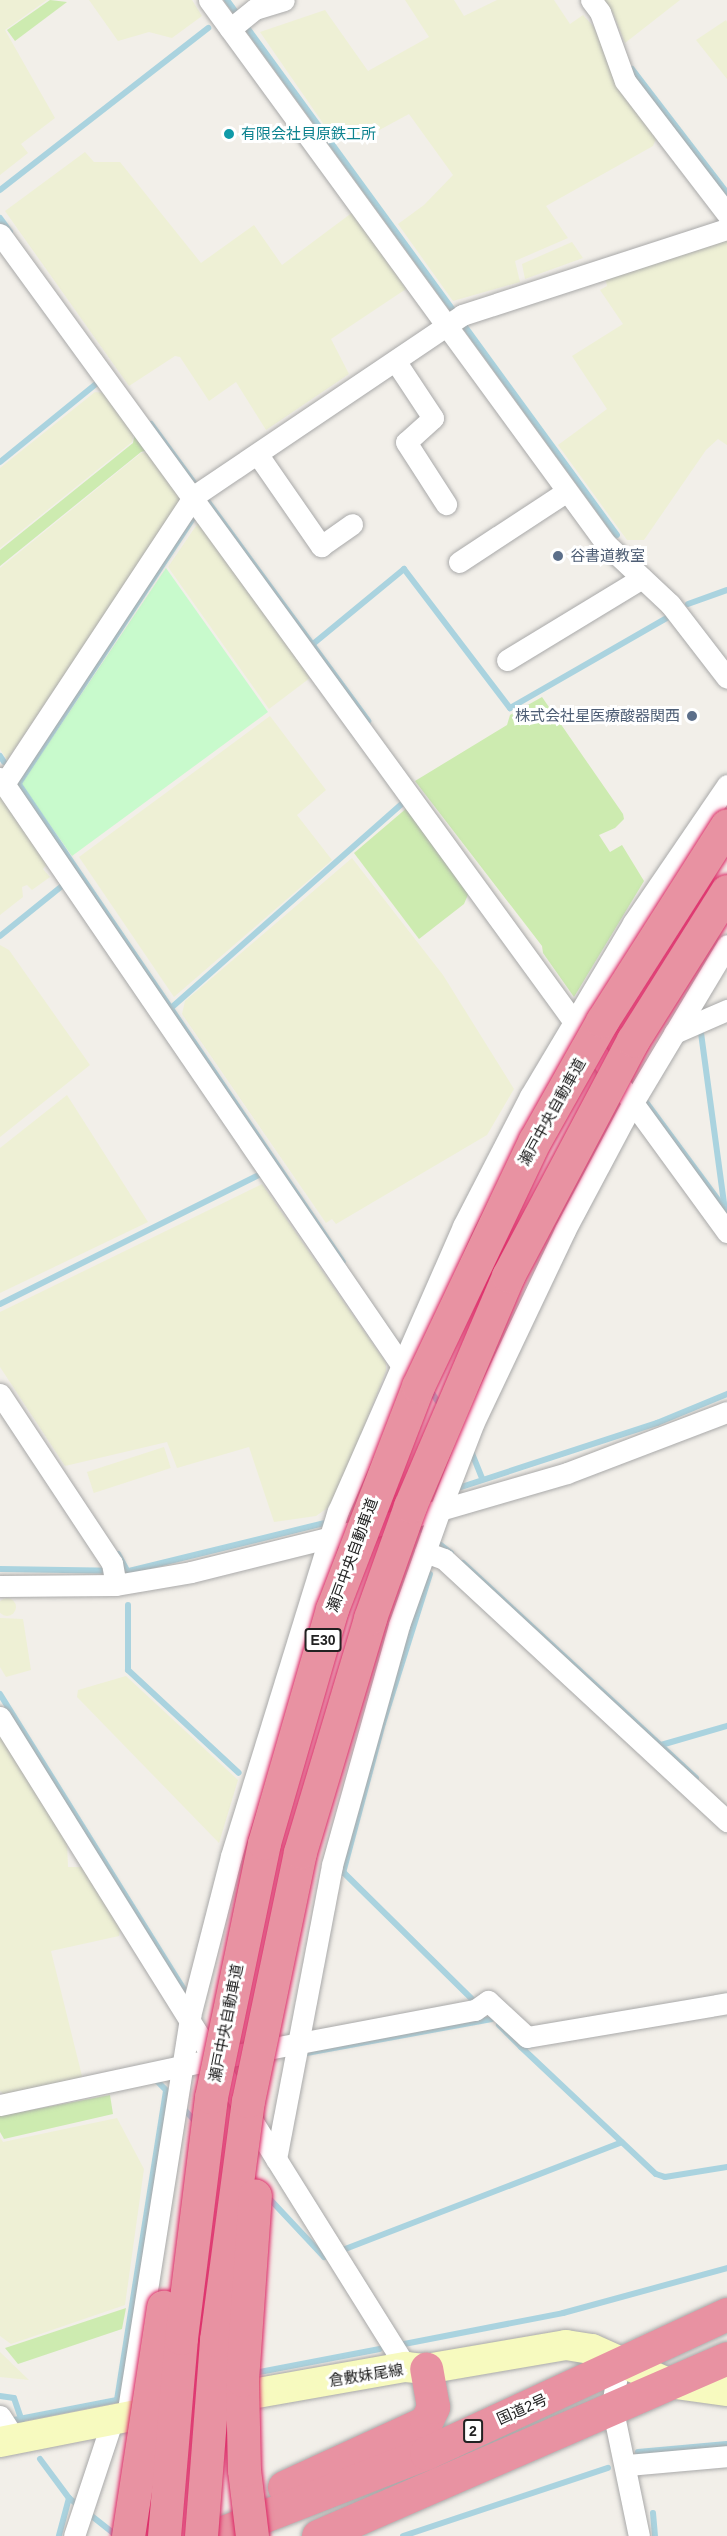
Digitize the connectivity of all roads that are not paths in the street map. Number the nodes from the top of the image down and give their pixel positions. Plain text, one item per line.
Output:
1 (209, 0) edge
2 (284, 0) edge
3 (591, 0) edge
4 (237, 24) junction
5 (727, 214) edge
6 (727, 229) edge
7 (0, 234) edge
8 (454, 321) junction
9 (396, 362) junction
10 (258, 455) junction
11 (567, 491) junction
12 (200, 498) junction
13 (446, 504) dead end
14 (352, 524) dead end
15 (459, 562) dead end
16 (642, 578) junction
17 (507, 660) dead end
18 (727, 678) edge
19 (2, 781) edge
20 (727, 785) edge
21 (727, 825) edge
22 (727, 891) edge
23 (727, 945) edge
24 (727, 1010) edge
25 (573, 1018) junction
26 (674, 1033) junction
27 (632, 1104) junction
28 (727, 1232) edge
29 (404, 1355) junction
30 (0, 1394) edge
31 (727, 1412) edge
32 (445, 1497) junction
33 (333, 1526) junction
34 (429, 1542) junction
35 (114, 1576) junction
36 (0, 1586) edge
37 (0, 1717) edge
38 (727, 1821) edge
39 (300, 1852) junction
40 (727, 2003) edge
41 (189, 2016) junction
42 (296, 2050) junction
43 (180, 2070) junction
44 (217, 2073) junction
45 (0, 2105) edge
46 (276, 2159) junction
47 (727, 2313) edge
48 (727, 2358) edge
49 (619, 2362) junction
50 (416, 2368) junction
51 (668, 2383) junction
52 (727, 2391) edge
53 (125, 2406) junction
54 (612, 2406) junction
55 (6, 2431) edge
56 (727, 2456) edge
57 (627, 2465) junction
58 (80, 2517) edge
59 (128, 2536) edge
60 (164, 2536) edge
61 (200, 2536) edge
62 (213, 2536) edge
63 (252, 2536) edge
64 (318, 2536) edge
65 (639, 2536) edge

1 - 4 street
2 - 4 street
3 - 5 street
4 - 8 street
6 - 8 street
7 - 12 street
8 - 9 street
8 - 11 street
9 - 10 street
9 - 13 street
10 - 12 street
10 - 14 street
11 - 15 street
11 - 16 street
12 - 19 street
12 - 25 street
16 - 17 street
16 - 18 street
19 - 29 street
20 - 25 street
21 - 44 highway, 瀬戸中央自動車道 / E30, bridge
22 - 39 highway, E30, bridge
23 - 26 street
24 - 26 street
25 - 27 street
25 - 29 street
26 - 27 street
27 - 28 street
27 - 32 street
29 - 33 street
30 - 35 street
31 - 32 street
32 - 33 street
32 - 34 street
33 - 35 street
33 - 41 street
34 - 38 street
34 - 42 street
35 - 36 street
37 - 41 street
39 - 61 highway, E30, bridge
39 - 63 highway, bridge
40 - 42 street
41 - 43 street
41 - 44 street
42 - 44 street
42 - 46 street
43 - 44 street
43 - 45 street
43 - 53 street
44 - 46 street
44 - 59 highway, bridge
44 - 60 highway, 瀬戸中央自動車道 / E30, bridge
46 - 50 street
47 - 49 highway, 国道2号 / 2
48 - 51 highway, 2
49 - 50 main road, 倉敷妹尾線
49 - 51 main road, 倉敷妹尾線
49 - 54 street
49 - 62 highway, 国道2号 / 2
50 - 53 main road, 倉敷妹尾線
50 - 61 highway
51 - 52 main road, 倉敷妹尾線
51 - 54 highway, 2
53 - 55 main road, 倉敷妹尾線
53 - 58 street
54 - 57 street
54 - 64 highway, 2
56 - 57 street
57 - 65 street

